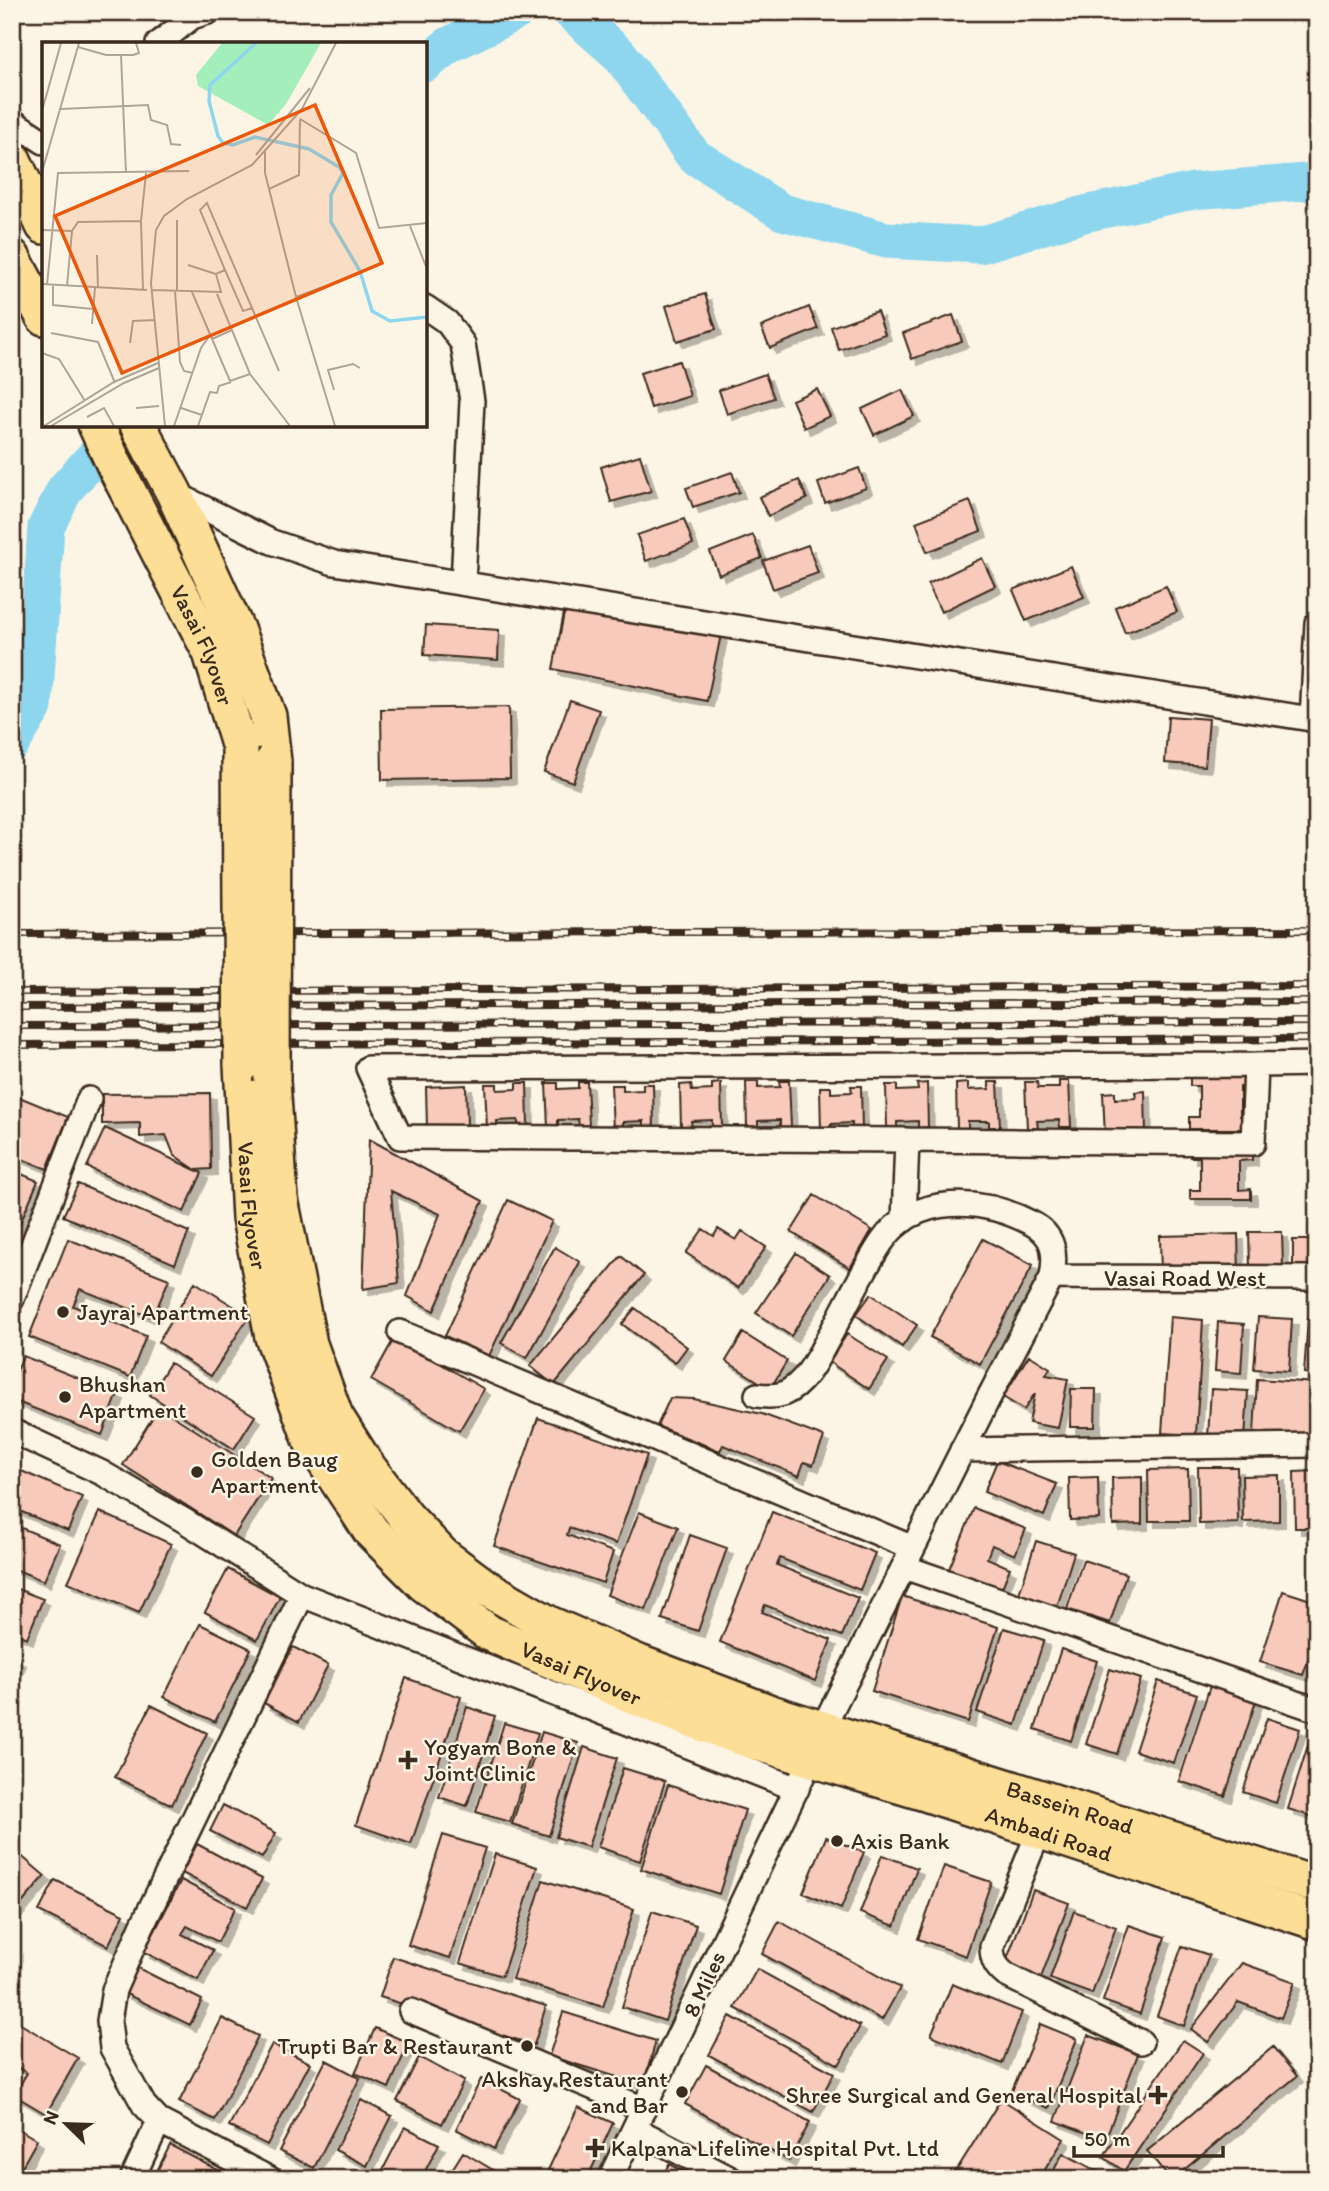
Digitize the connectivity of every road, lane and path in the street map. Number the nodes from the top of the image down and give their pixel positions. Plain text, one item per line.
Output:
1 (208, 12) edge
2 (161, 42) edge
3 (12, 121) edge
4 (42, 141) edge
5 (12, 158) edge
6 (42, 222) edge
7 (12, 257) edge
8 (427, 308) edge
9 (42, 313) edge
10 (97, 427) edge
11 (139, 427) edge
12 (167, 481) junction
13 (463, 583) junction
14 (1317, 623) edge
15 (1314, 720) edge
16 (1317, 1064) edge
17 (1255, 1065) junction
18 (89, 1099) dead end
19 (907, 1140) junction
20 (904, 1220) junction
21 (1052, 1277) junction
22 (1317, 1278) edge
23 (12, 1299) edge
24 (400, 1332) dead end
25 (757, 1395) dead end
26 (12, 1431) edge
27 (1317, 1445) edge
28 (962, 1450) junction
29 (909, 1558) junction
30 (302, 1595) junction
31 (1317, 1710) edge
32 (754, 1724) junction
33 (810, 1759) junction
34 (1051, 1800) junction
35 (1039, 1832) junction
36 (1317, 1885) edge
37 (1317, 1922) edge
38 (411, 2011) dead end
39 (1141, 2042) dead end
40 (640, 2119) junction
41 (159, 2121) junction
42 (132, 2179) edge
43 (270, 2179) edge
44 (610, 2179) edge
45 (731, 2179) edge

1 - 2 street
3 - 4 street
5 - 6 main road
7 - 9 main road
8 - 13 street
10 - 32 main road, Vasai Flyover, bridge
11 - 12 main road
12 - 13 street
12 - 32 main road, Vasai Flyover, bridge
13 - 15 street
14 - 15 street
16 - 17 street
17 - 19 street
17 - 19 street
18 - 23 street
19 - 20 street
20 - 21 street
20 - 25 street
21 - 22 street, Vasai Road West
21 - 28 street, 8 Miles
24 - 29 street
26 - 30 street
27 - 28 street
28 - 29 street, 8 Miles
29 - 31 street
29 - 33 street, 8 Miles
30 - 33 street
30 - 41 street
32 - 33 main road, Vasai Flyover
33 - 34 main road, Bassein Road
33 - 35 main road, Ambadi Road
33 - 40 street, 8 Miles
34 - 35 street
34 - 36 main road, Bassein Road
35 - 37 main road, Ambadi Road
35 - 39 street
38 - 40 street
40 - 44 street, 8 Miles
40 - 45 street
41 - 42 street
41 - 43 street

